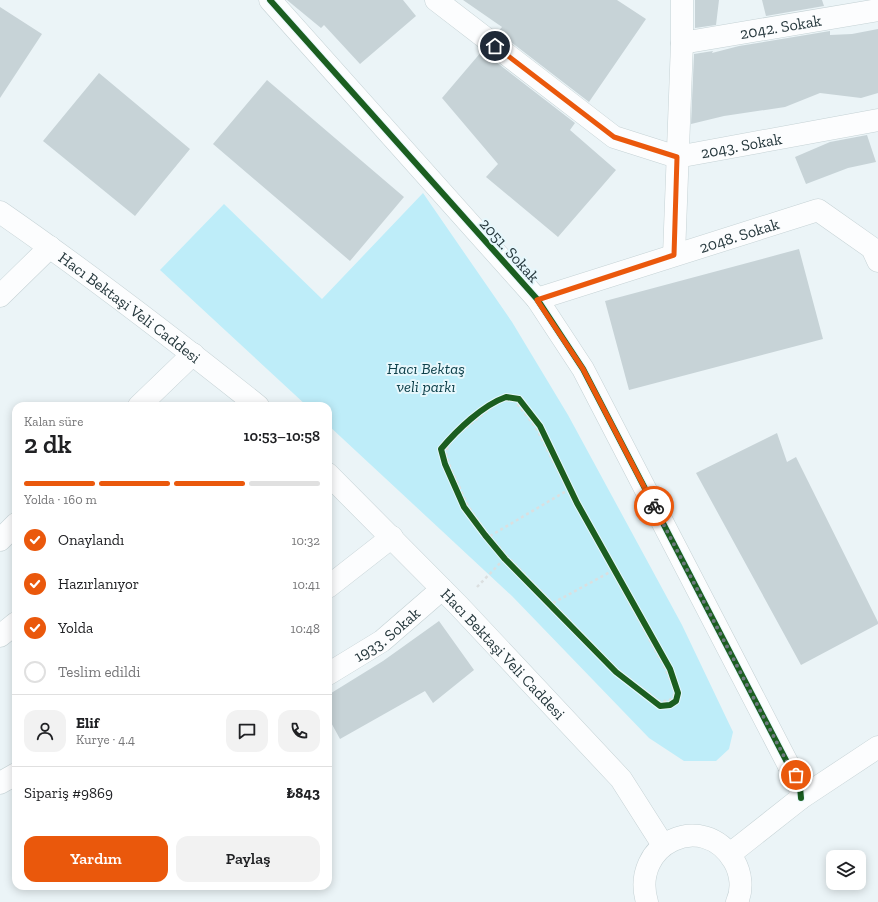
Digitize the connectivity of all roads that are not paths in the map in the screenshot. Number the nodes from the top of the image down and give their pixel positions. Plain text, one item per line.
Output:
1 (270, 0) edge
2 (436, 0) edge
3 (682, 0) edge
4 (878, 10) edge
5 (682, 43) junction
6 (878, 120) edge
7 (677, 157) junction
8 (0, 212) edge
9 (50, 247) junction
10 (674, 255) junction
11 (878, 261) edge
12 (0, 296) edge
13 (537, 300) junction
14 (193, 354) junction
15 (143, 402) edge
16 (253, 402) edge
17 (332, 478) edge
18 (12, 528) edge
19 (392, 537) junction
20 (0, 540) edge
21 (332, 584) edge
22 (442, 589) junction
23 (12, 626) edge
24 (0, 636) edge
25 (332, 672) edge
26 (878, 747) edge
27 (12, 776) edge
28 (0, 783) edge
29 (801, 798) junction
30 (663, 845) junction
31 (730, 854) junction
32 (647, 902) edge
33 (737, 902) edge

1 - 13 street, 2051. Sokak
2 - 7 street, 2043. Sokak
3 - 5 street
4 - 5 street, 2042. Sokak
5 - 7 street
6 - 7 street, 2043. Sokak
7 - 10 street
8 - 9 street, Hacı Bektaşi Veli Caddesi
9 - 12 street
9 - 14 street, Hacı Bektaşi Veli Caddesi
10 - 11 street, 2048. Sokak
10 - 13 street, 2048. Sokak
13 - 29 street, 2051. Sokak
14 - 15 street
14 - 16 street, Hacı Bektaşi Veli Caddesi
17 - 19 street, Hacı Bektaşi Veli Caddesi
18 - 20 street
19 - 21 street
19 - 22 street, Hacı Bektaşi Veli Caddesi
22 - 25 street, 1933. Sokak
22 - 30 street, Hacı Bektaşi Veli Caddesi
23 - 24 street
26 - 29 street
27 - 28 street
29 - 31 street
30 - 31 street
30 - 32 street
31 - 33 street

